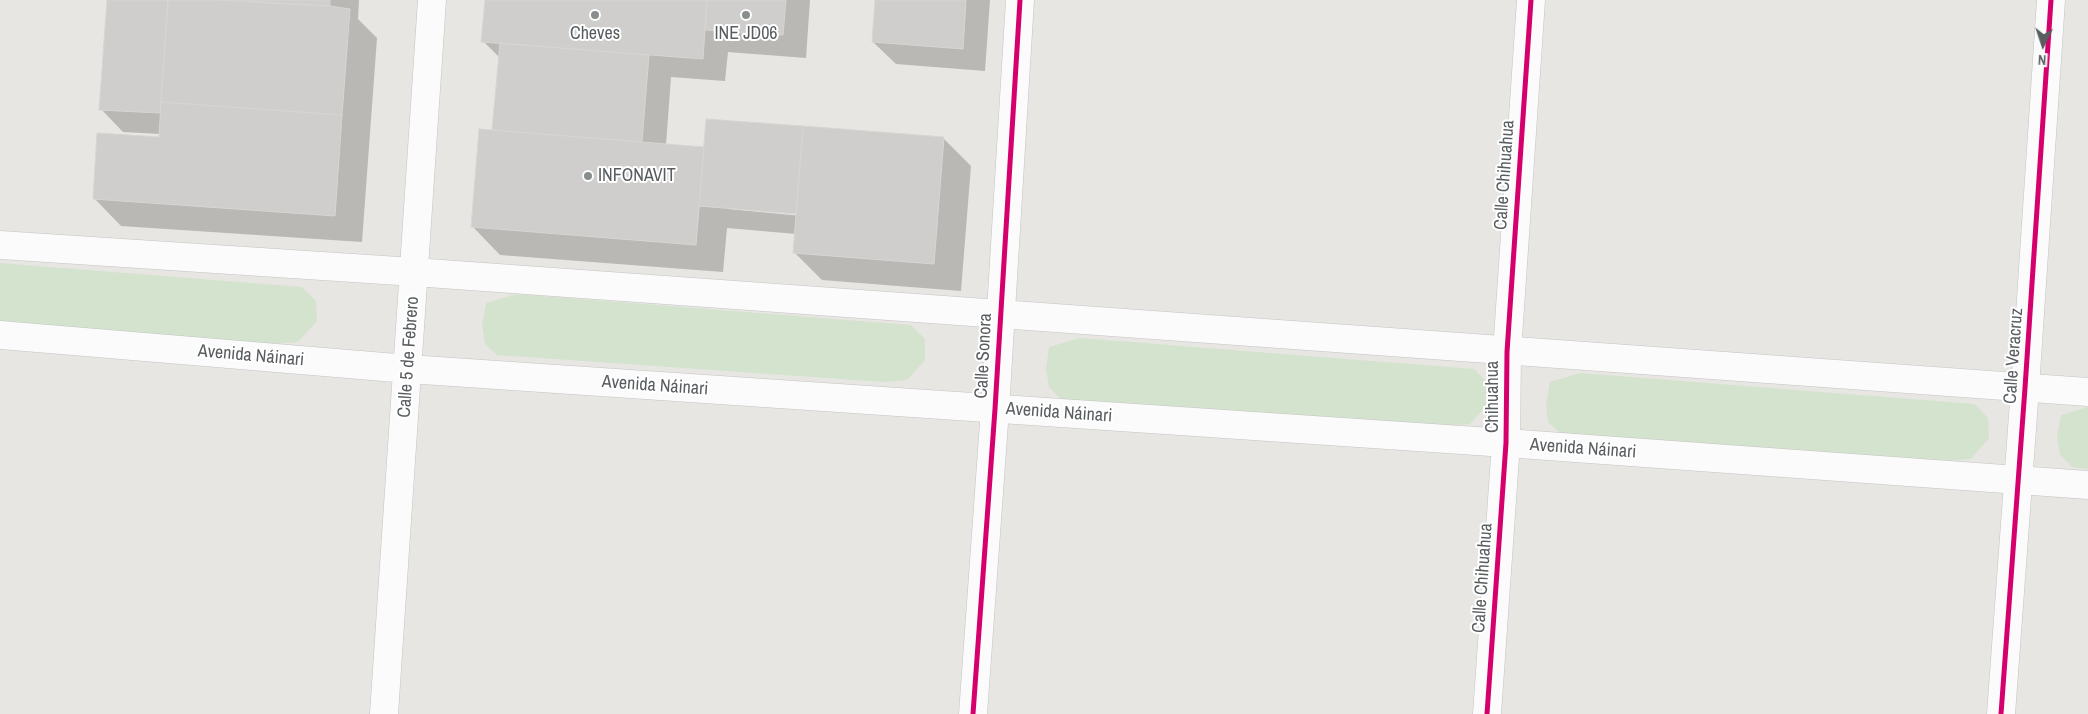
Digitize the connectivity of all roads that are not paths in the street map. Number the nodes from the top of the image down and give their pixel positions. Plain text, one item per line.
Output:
1 (432, 0) edge
2 (1020, 0) edge
3 (1531, 0) edge
4 (2051, 0) edge
5 (0, 245) edge
6 (414, 272) junction
7 (1000, 314) junction
8 (0, 336) edge
9 (1507, 352) junction
10 (408, 369) junction
11 (2026, 388) junction
12 (2088, 392) edge
13 (995, 409) junction
14 (1506, 443) junction
15 (2018, 480) junction
16 (2088, 485) edge
17 (384, 714) edge
18 (973, 714) edge
19 (1487, 714) edge
20 (2001, 714) edge

1 - 6 main road, Calle 5 de Febrero
2 - 7 main road, Calle Sonora
3 - 9 main road, Calle Chihuahua
4 - 11 main road, Calle Veracruz
5 - 6 main road
6 - 7 main road
6 - 10 main road, Calle 5 de Febrero
7 - 9 main road
7 - 13 main road, Calle Sonora
8 - 10 main road, Avenida Náinari
9 - 11 main road
9 - 14 main road, Chihuahua
10 - 13 main road, Avenida Náinari
10 - 17 main road, Calle 5 de Febrero
11 - 12 main road
11 - 15 main road, Calle Veracruz
13 - 14 main road, Avenida Náinari
13 - 18 main road, Calle Sonora
14 - 15 main road, Avenida Náinari
14 - 19 main road, Calle Chihuahua
15 - 16 main road, Avenida Náinari
15 - 20 main road, Calle Veracruz

